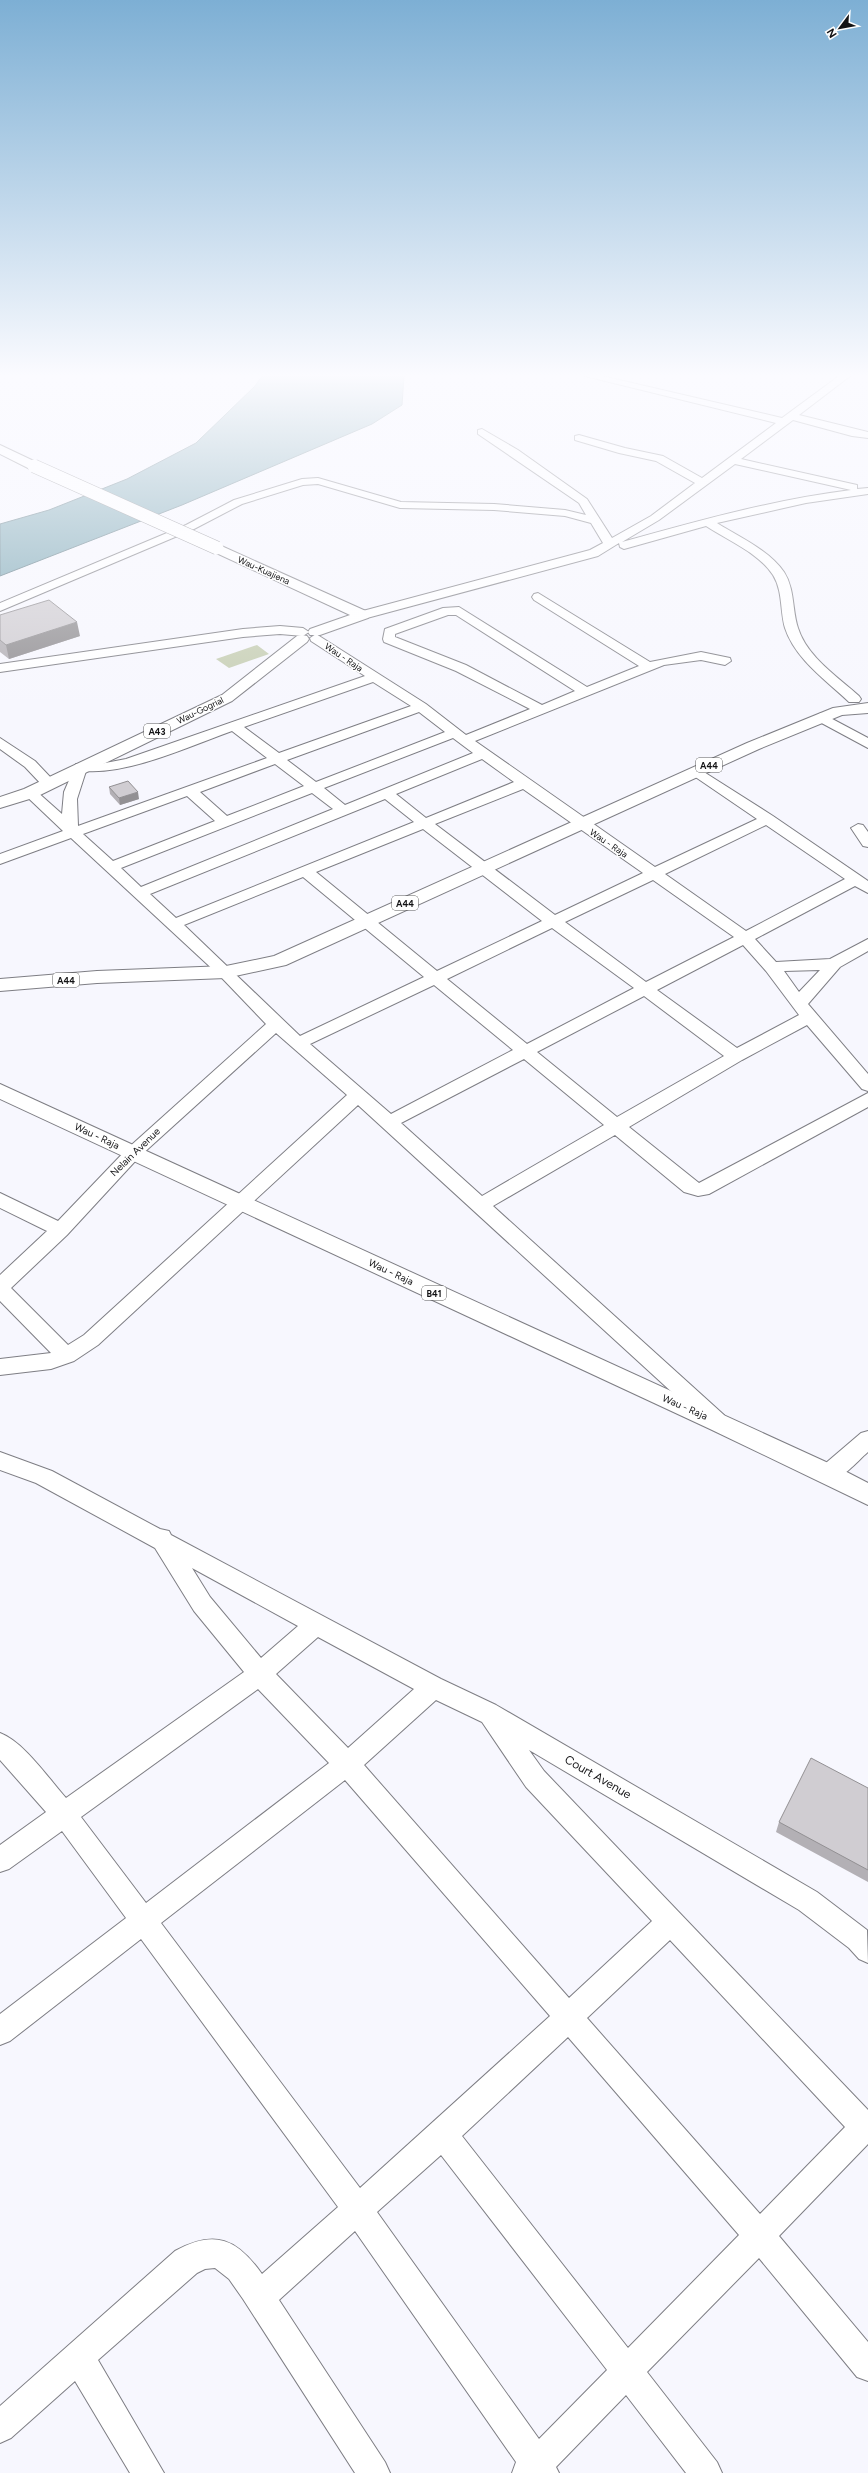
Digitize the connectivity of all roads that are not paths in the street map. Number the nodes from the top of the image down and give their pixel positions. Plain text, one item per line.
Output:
1 (91, 491) edge
2 (272, 491) edge
3 (354, 491) edge
4 (570, 491) edge
5 (689, 491) edge
6 (864, 491) edge
7 (794, 502) junction
8 (868, 503) edge
9 (594, 520) junction
10 (707, 521) junction
11 (610, 544) junction
12 (594, 553) junction
13 (538, 597) dead end
14 (0, 607) edge
15 (363, 615) junction
16 (309, 635) junction
17 (725, 661) dead end
18 (647, 666) junction
19 (0, 668) edge
20 (374, 677) junction
21 (584, 691) junction
22 (861, 700) edge
23 (421, 707) junction
24 (868, 708) edge
25 (540, 710) junction
26 (839, 711) junction
27 (821, 717) junction
28 (235, 726) junction
29 (461, 736) junction
30 (0, 742) edge
31 (868, 744) edge
32 (483, 754) junction
33 (276, 759) junction
34 (81, 767) junction
35 (696, 771) junction
36 (48, 783) junction
37 (525, 783) junction
38 (314, 787) junction
39 (189, 790) junction
40 (30, 793) junction
41 (386, 793) junction
42 (0, 803) edge
43 (343, 810) junction
44 (768, 820) junction
45 (225, 822) junction
46 (580, 822) junction
47 (427, 823) junction
48 (858, 828) dead end
49 (72, 833) junction
50 (868, 843) edge
51 (0, 859) edge
52 (110, 867) junction
53 (482, 868) junction
54 (306, 872) junction
55 (654, 873) junction
56 (862, 884) edge
57 (139, 893) junction
58 (365, 920) junction
59 (555, 921) junction
60 (174, 924) junction
61 (744, 937) junction
62 (868, 944) edge
63 (834, 964) junction
64 (772, 967) junction
65 (226, 972) junction
66 (434, 978) junction
67 (0, 985) edge
68 (645, 988) junction
69 (799, 1002) junction
70 (809, 1016) junction
71 (276, 1024) junction
72 (299, 1042) junction
73 (524, 1052) junction
74 (736, 1056) junction
75 (868, 1086) edge
76 (0, 1091) edge
77 (357, 1096) junction
78 (868, 1099) edge
79 (389, 1122) junction
80 (617, 1125) junction
81 (133, 1153) junction
82 (0, 1200) edge
83 (242, 1204) junction
84 (481, 1206) junction
85 (60, 1230) junction
86 (0, 1287) edge
87 (67, 1356) junction
88 (0, 1367) edge
89 (719, 1422) junction
90 (868, 1439) edge
91 (0, 1461) edge
92 (828, 1474) junction
93 (868, 1496) edge
94 (161, 1538) junction
95 (316, 1624) junction
96 (260, 1674) junction
97 (433, 1687) junction
98 (488, 1713) junction
99 (0, 1744) edge
100 (348, 1764) junction
101 (65, 1815) junction
102 (0, 1860) edge
103 (144, 1921) junction
104 (672, 1922) junction
105 (865, 1946) edge
106 (570, 2018) junction
107 (0, 2031) edge
108 (867, 2127) edge
109 (443, 2134) junction
110 (358, 2210) junction
111 (759, 2234) junction
112 (259, 2297) junction
113 (78, 2356) junction
114 (868, 2366) edge
115 (626, 2371) junction
116 (0, 2427) edge
117 (536, 2470) edge
118 (148, 2473) edge
119 (374, 2473) edge
120 (706, 2473) edge

1 - 15 main road, Wau-Kuajiena, bridge
2 - 14 street
3 - 9 street
4 - 9 street
5 - 11 street
6 - 7 street
7 - 8 street
7 - 10 street
9 - 11 street
10 - 12 street
10 - 22 street
11 - 12 street
12 - 15 street
13 - 18 street
15 - 16 main road, Wau-Gogrial / A43
16 - 19 street
16 - 20 street, Wau - Raja
16 - 34 main road, Wau-Gogrial / A43
17 - 18 street
18 - 21 street
20 - 23 street, Wau - Raja
20 - 28 street
21 - 25 street
21 - 25 street
22 - 26 main road
23 - 29 street, Wau - Raja
23 - 33 street
24 - 26 main road, A44
25 - 29 street
26 - 27 main road, A44
27 - 31 street
27 - 35 main road, A44
28 - 33 street
28 - 34 street
29 - 32 street, Wau - Raja
29 - 38 street
30 - 36 street
32 - 37 street, Wau - Raja
32 - 41 street
33 - 38 street
33 - 39 street
34 - 36 main road, Wau-Gogrial / A43
34 - 49 street
35 - 44 street
35 - 46 main road, A44
36 - 40 main road, Wau-Gogrial / A43
37 - 46 street, Wau - Raja
37 - 47 street
38 - 43 street
38 - 45 street
39 - 45 street
39 - 49 street
40 - 42 main road, Wau-Gogrial / A43
40 - 49 street
41 - 43 street
41 - 47 street
43 - 57 street
44 - 55 street
44 - 56 street
45 - 52 street
46 - 53 main road, A44
46 - 55 street, Wau - Raja
47 - 53 street
47 - 54 street
48 - 50 street
49 - 51 street
49 - 52 street
52 - 57 street
53 - 58 main road, A44
53 - 59 street
54 - 58 street
54 - 60 street
55 - 59 street
55 - 61 street, Wau - Raja
56 - 61 street
57 - 60 street
58 - 65 main road, A44
58 - 66 street
59 - 66 street
59 - 68 street
60 - 65 street
61 - 64 street, Wau - Raja
61 - 68 street
62 - 63 street
63 - 64 street
63 - 69 street
64 - 69 street, Wau - Raja
65 - 67 main road, A44
65 - 71 street
66 - 72 street
66 - 73 street
68 - 73 street
68 - 74 street
69 - 70 street, Wau - Raja
70 - 74 street
70 - 75 street, Wau - Raja
71 - 72 street
71 - 81 street, Nelain Avenue
72 - 77 street
73 - 79 street
73 - 80 street
74 - 80 street
76 - 81 main road, Wau - Raja / B41
77 - 79 street
77 - 83 street
78 - 80 street
79 - 84 street
80 - 84 street
81 - 83 main road, Wau - Raja / B41
81 - 85 street, Nelain Avenue
82 - 85 street
83 - 87 street
83 - 89 main road, Wau - Raja / B41
84 - 89 street
85 - 86 street, Nelain Avenue
86 - 87 street
87 - 88 street
89 - 92 main road, Wau - Raja / B41
90 - 92 street
91 - 94 street, Court Avenue
92 - 93 main road, Wau - Raja / B41
94 - 95 street, Court Avenue
94 - 96 street
95 - 96 street
95 - 97 street, Court Avenue
96 - 100 street
96 - 101 street
97 - 98 street, Court Avenue
97 - 100 street
98 - 104 street
98 - 105 street, Court Avenue
99 - 101 street
100 - 103 street
100 - 106 street
101 - 102 street
101 - 103 street
103 - 107 street
103 - 110 street
104 - 106 street
104 - 108 street
106 - 109 street
106 - 111 street
108 - 111 street
109 - 110 street
109 - 115 street
110 - 112 street
110 - 117 street
111 - 114 street
111 - 115 street
112 - 113 street
112 - 119 street
113 - 116 street
113 - 118 street
115 - 117 street
115 - 120 street

